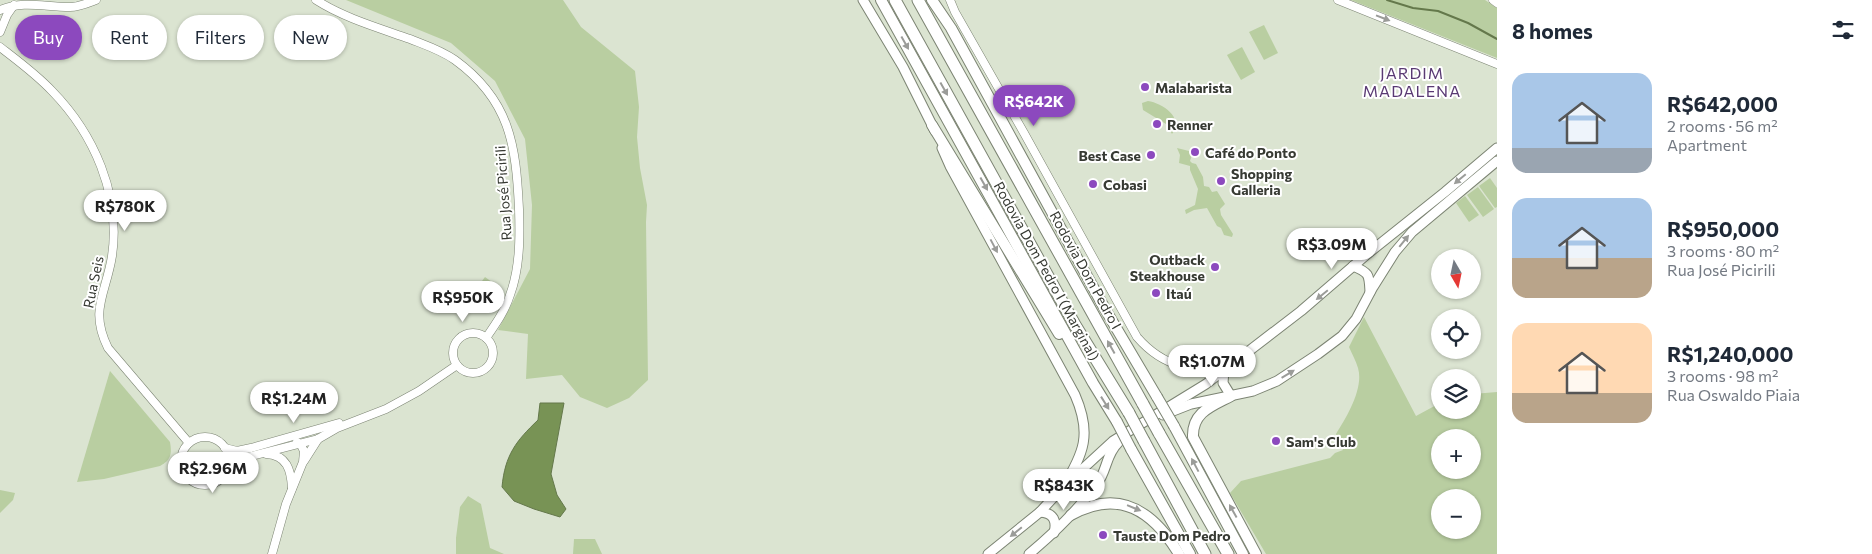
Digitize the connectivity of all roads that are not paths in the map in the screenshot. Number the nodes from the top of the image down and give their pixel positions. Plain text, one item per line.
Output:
1 (96, 0) edge
2 (316, 0) edge
3 (863, 0) edge
4 (881, 0) edge
5 (896, 0) edge
6 (918, 0) edge
7 (932, 0) edge
8 (940, 0) edge
9 (950, 0) edge
10 (1338, 0) edge
11 (1493, 0) edge
12 (15, 3) junction
13 (1497, 3) edge
14 (0, 10) edge
15 (950, 28) junction
16 (0, 32) edge
17 (0, 46) edge
18 (1497, 64) edge
19 (932, 125) junction
20 (1497, 148) edge
21 (1497, 161) edge
22 (1353, 266) junction
23 (1370, 293) junction
24 (486, 338) junction
25 (1239, 358) junction
26 (456, 365) junction
27 (1224, 370) junction
28 (1093, 383) junction
29 (1231, 396) junction
30 (362, 418) junction
31 (318, 439) junction
32 (276, 441) junction
33 (189, 443) junction
34 (301, 444) junction
35 (225, 448) junction
36 (259, 455) junction
37 (303, 462) junction
38 (226, 471) junction
39 (1063, 487) junction
40 (292, 490) junction
41 (1040, 512) junction
42 (1071, 515) junction
43 (1054, 533) junction
44 (272, 554) edge
45 (988, 554) edge
46 (1029, 554) edge
47 (1179, 554) edge
48 (1190, 554) edge
49 (1205, 554) edge
50 (1228, 554) edge
51 (1243, 554) edge
52 (1256, 554) edge

1 - 12 street
2 - 24 street, Rua José Picirili
3 - 19 main road
4 -> 28 highway, Rodovia Dom Pedro I (Marginal)
5 -> 49 highway, bridge
50 -> 6 highway, Rodovia Dom Pedro I, bridge
7 - 15 highway
8 - 15 highway
9 - 25 street
10 -> 18 street
11 - 13 street
12 - 14 street
12 - 16 street
51 -> 15 highway, bridge
17 - 33 street, Rua Seis
19 - 28 highway
19 -> 39 main road
20 -> 22 main road
23 -> 21 main road
22 - 23 main road
22 -> 25 main road
29 -> 23 main road
24 - 26 street
24 - 26 street
25 - 27 main road
26 - 30 street
27 - 29 main road
27 - 39 main road
28 -> 48 highway, Rodovia Dom Pedro I (Marginal), bridge
29 - 42 main road
52 -> 29 highway
30 - 31 street
30 - 32 street
31 - 34 street
31 - 37 street
32 - 34 street
32 - 35 street
33 - 35 street
33 - 38 street
34 - 36 street
34 - 37 street
35 - 38 street
36 - 38 street
36 - 40 street
37 - 40 street
39 - 41 main road
40 - 44 street
41 - 43 main road
41 -> 45 main road
42 - 43 main road
42 -> 47 highway
43 - 46 main road

